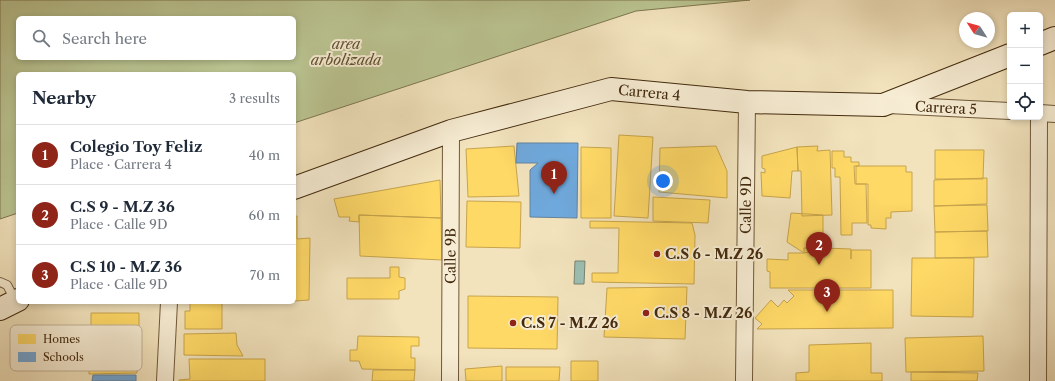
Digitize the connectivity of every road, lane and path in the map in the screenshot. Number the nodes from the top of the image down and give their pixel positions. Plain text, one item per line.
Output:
1 (1055, 38) edge
2 (1043, 43) edge
3 (1007, 57) edge
4 (747, 102) junction
5 (883, 105) junction
6 (1007, 111) edge
7 (1043, 113) edge
8 (1055, 114) edge
9 (1039, 120) edge
10 (451, 131) junction
11 (296, 187) edge
12 (0, 282) edge
13 (11, 303) edge
14 (169, 304) edge
15 (165, 381) edge
16 (450, 381) edge
17 (744, 381) edge
18 (1038, 381) edge

1 - 2 main road
3 - 5 main road, Carrera 4
4 - 5 main road, Carrera 4
4 - 10 main road, Carrera 4
4 - 17 street, Calle 9D
5 - 6 street, Carrera 5
7 - 8 street
9 - 18 street
10 - 11 main road, Carrera 4
10 - 16 street, Calle 9B
12 - 13 lane
14 - 15 street

